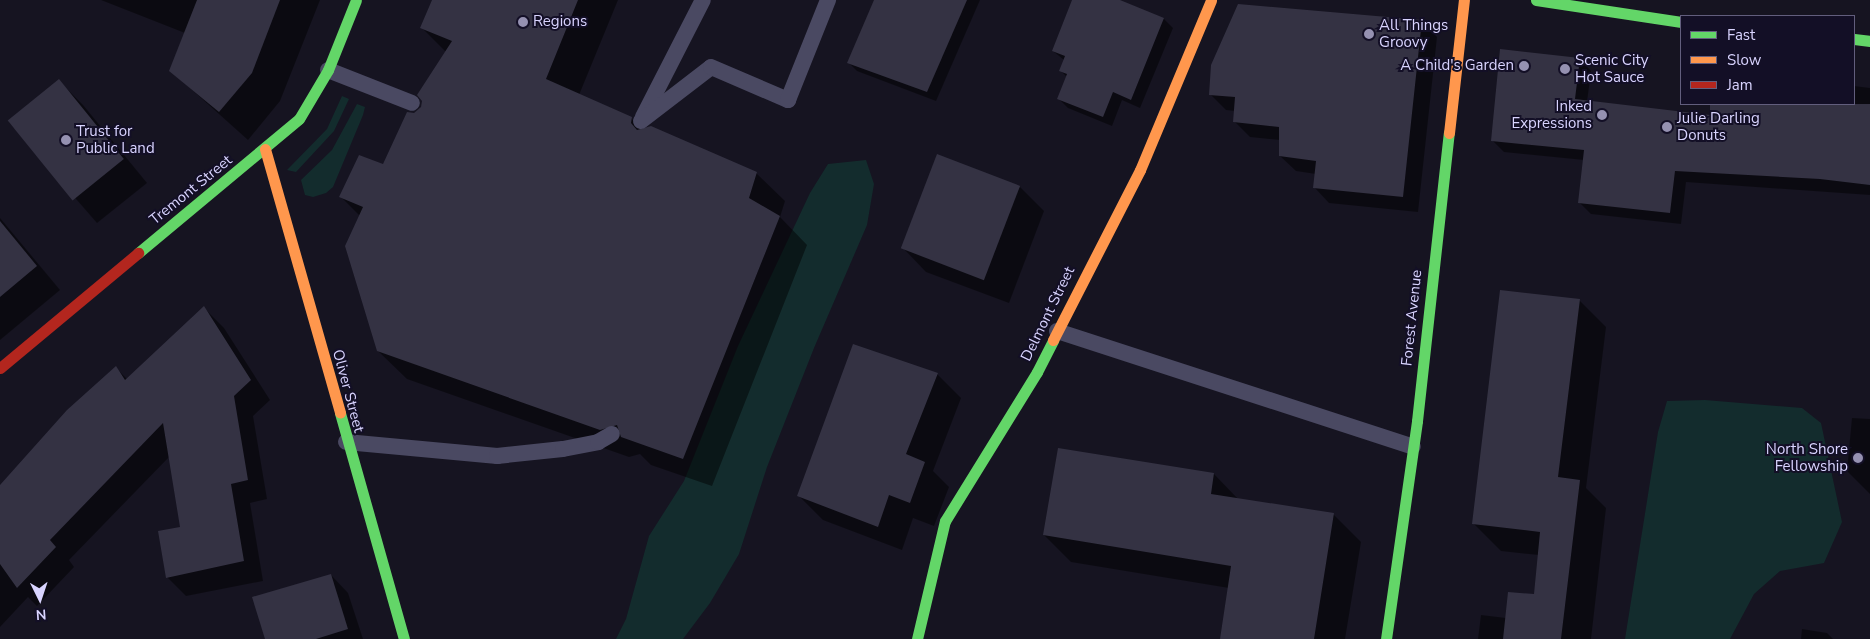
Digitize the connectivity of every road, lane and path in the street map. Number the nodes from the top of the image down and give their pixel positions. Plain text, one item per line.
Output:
1 (356, 0) edge
2 (703, 0) edge
3 (828, 0) edge
4 (1210, 0) edge
5 (1464, 0) edge
6 (1536, 0) edge
7 (1680, 22) edge
8 (1855, 39) edge
9 (1870, 41) edge
10 (328, 70) junction
11 (412, 102) dead end
12 (265, 149) junction
13 (1057, 332) junction
14 (0, 368) edge
15 (612, 434) dead end
16 (346, 442) junction
17 (1413, 447) junction
18 (404, 639) edge
19 (917, 639) edge
20 (1386, 639) edge

1 - 10 street, Tremont Street
2 - 3 lane
4 - 13 street, Delmont Street
5 - 17 street, Forest Avenue
6 - 7 street
8 - 9 street
10 - 11 lane
10 - 12 street, Tremont Street
12 - 14 street, Tremont Street
12 - 16 street, Oliver Street
13 - 17 lane
13 - 19 street, Delmont Street
15 - 16 lane
16 - 18 street, Oliver Street
17 - 20 street, Forest Avenue

